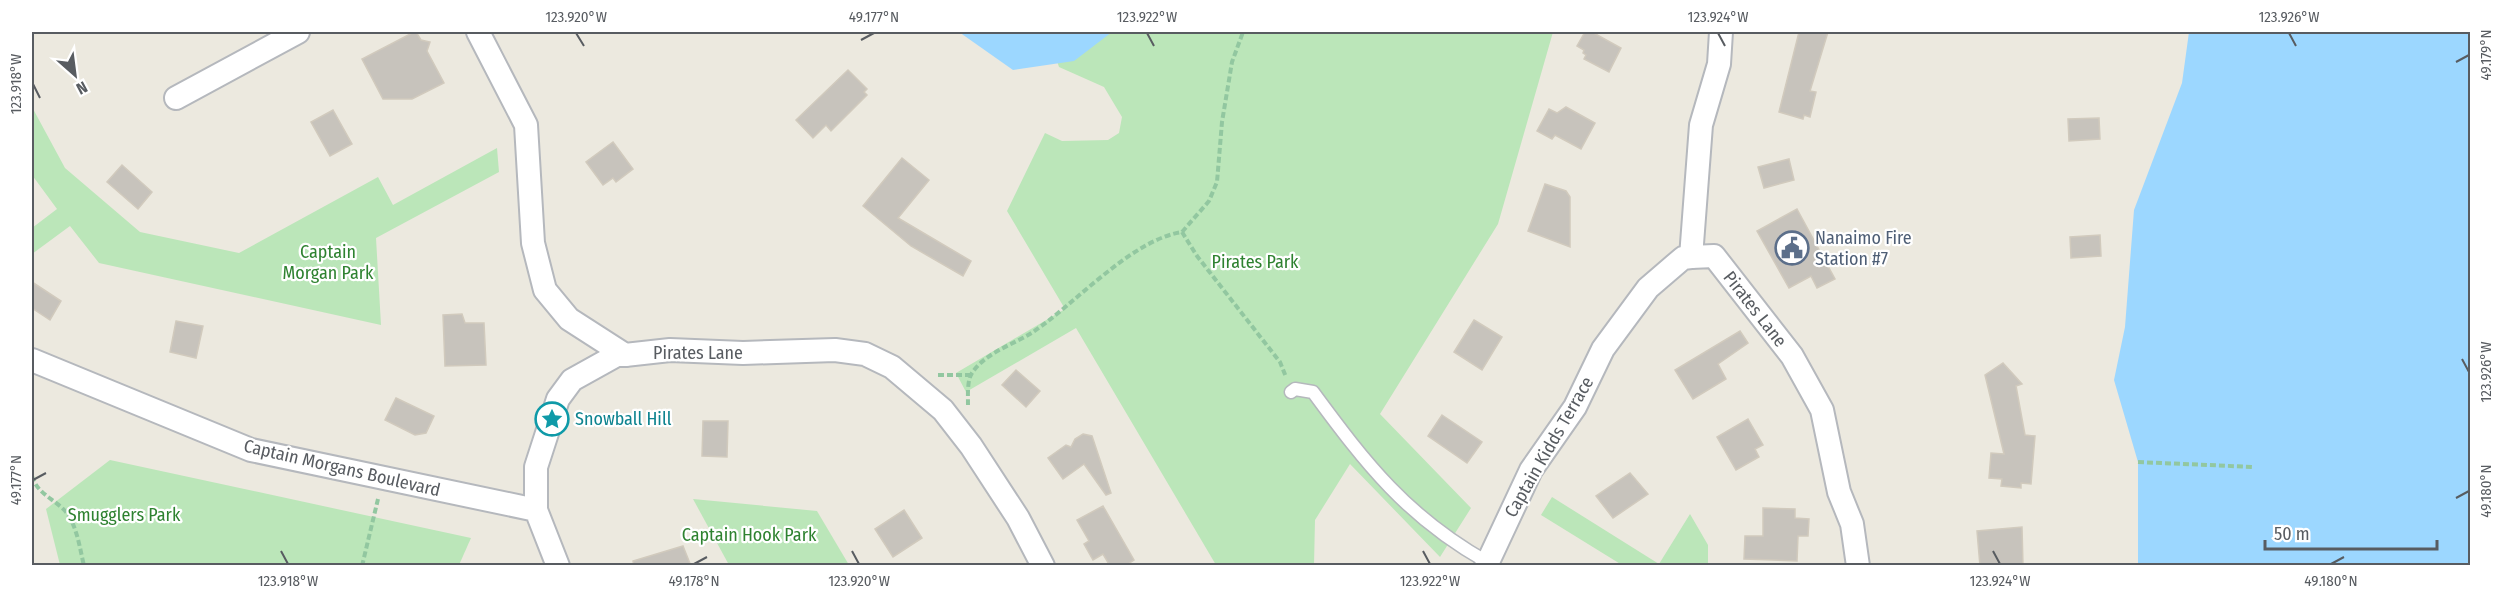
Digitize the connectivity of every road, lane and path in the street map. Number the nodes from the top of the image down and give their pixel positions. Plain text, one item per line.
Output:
1 (298, 32) edge
2 (478, 32) edge
3 (1243, 32) edge
4 (1721, 32) edge
5 (176, 98) dead end
6 (1182, 232) junction
7 (1691, 257) junction
8 (625, 355) junction
9 (32, 360) edge
10 (1293, 391) joint
11 (965, 438) junction
12 (2138, 462) dead end
13 (2254, 467) dead end
14 (32, 476) edge
15 (382, 478) junction
16 (536, 510) junction
17 (1487, 564) edge
18 (84, 566) edge
19 (362, 566) edge
20 (558, 566) edge
21 (1043, 566) edge
22 (1858, 566) edge

1 - 5 street
2 - 8 street
3 - 6 path
4 - 7 street
6 - 10 path
6 - 11 path
7 - 17 street, Captain Kidds Terrace
7 - 22 street, Pirates Lane
8 - 11 street, Pirates Lane
8 - 16 street, Pirates Lane
9 - 15 street, Captain Morgans Boulevard
10 - 17 lane
11 - 21 street, Pirates Lane
12 - 13 path
14 - 18 path
15 - 16 street, Captain Morgans Boulevard
15 - 19 path
16 - 20 street

